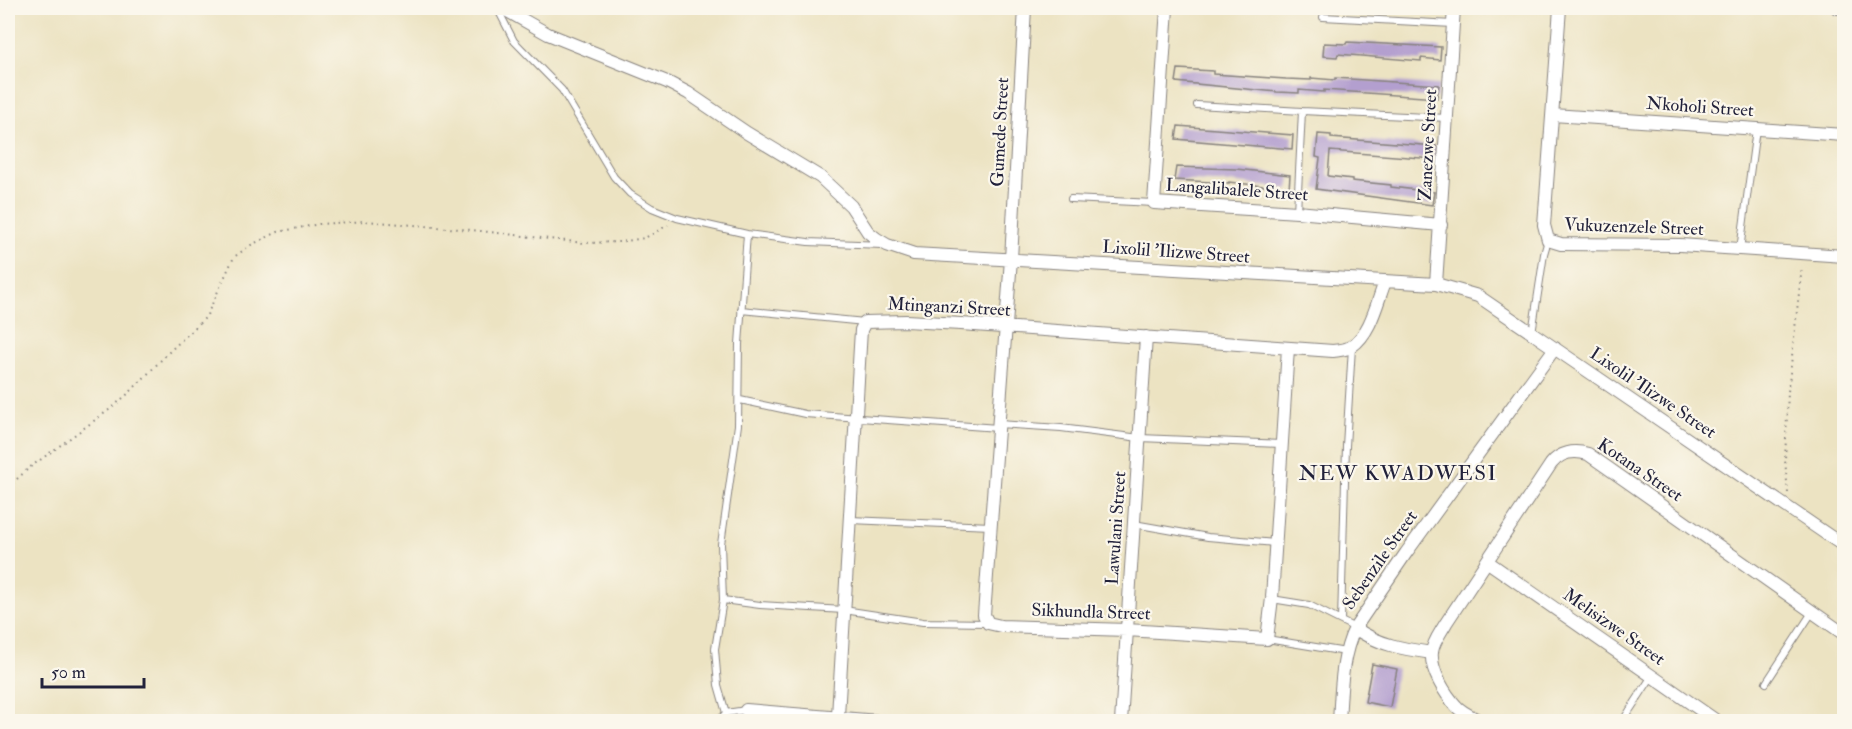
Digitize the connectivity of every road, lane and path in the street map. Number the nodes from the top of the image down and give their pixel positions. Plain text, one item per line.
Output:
1 (497, 8) edge
2 (502, 8) edge
3 (1025, 8) edge
4 (1167, 8) edge
5 (1454, 8) edge
6 (1560, 8) edge
7 (1837, 8) edge
8 (1845, 8) edge
9 (1323, 17) dead end
10 (1452, 24) junction
11 (1197, 105) dead end
12 (1302, 111) junction
13 (1553, 115) junction
14 (1447, 118) junction
15 (1756, 129) junction
16 (1845, 135) edge
17 (1071, 199) dead end
18 (1154, 203) junction
19 (1297, 212) junction
20 (677, 218) junction
21 (1441, 225) junction
22 (747, 234) junction
23 (1548, 240) junction
24 (887, 245) junction
25 (1740, 249) junction
26 (1804, 254) junction
27 (1845, 256) edge
28 (1011, 259) junction
29 (1385, 282) junction
30 (1436, 284) junction
31 (741, 310) junction
32 (865, 322) junction
33 (1005, 327) junction
34 (1532, 333) junction
35 (1146, 337) junction
36 (1352, 347) junction
37 (1288, 348) junction
38 (1555, 348) junction
39 (740, 400) junction
40 (855, 418) junction
41 (998, 426) junction
42 (1140, 438) junction
43 (1282, 444) junction
44 (8, 487) edge
45 (1791, 508) junction
46 (849, 520) junction
47 (1134, 524) junction
48 (991, 526) junction
49 (1275, 543) junction
50 (1845, 546) edge
51 (1488, 561) junction
52 (1272, 598) junction
53 (723, 600) junction
54 (844, 610) junction
55 (1814, 611) junction
56 (1341, 621) junction
57 (988, 623) junction
58 (1355, 628) junction
59 (1127, 630) junction
60 (1845, 634) edge
61 (1267, 639) junction
62 (1347, 652) junction
63 (1432, 652) junction
64 (1652, 675) junction
65 (1766, 683) dead end
66 (746, 710) joint
67 (726, 713) junction
68 (838, 716) junction
69 (824, 718) edge
70 (717, 722) edge
71 (890, 722) edge
72 (1121, 722) edge
73 (1339, 722) edge
74 (1481, 722) edge
75 (1622, 722) edge
76 (1718, 722) edge

1 - 20 lane
2 - 24 street, Lixolil 'Ilizwe Street
3 - 28 street, Gumede Street
4 - 18 street, Langalibalele Street
5 - 10 street, Zanezwe Street
6 - 13 street, Vukuzenzele Street
7 - 8 street
9 - 10 lane
10 - 14 street, Zanezwe Street
11 - 12 lane
12 - 14 lane
12 - 19 lane
13 - 15 street, Nkoholi Street
13 - 23 street, Vukuzenzele Street
14 - 21 street, Zanezwe Street
15 - 16 street, Nkoholi Street
15 - 25 lane
17 - 18 lane
18 - 19 street, Langalibalele Street
19 - 21 street, Langalibalele Street
20 - 22 lane
20 - 44 path
21 - 30 street, Zanezwe Street
22 - 24 lane
22 - 31 lane
23 - 25 street, Vukuzenzele Street
23 - 34 lane
24 - 28 street, Lixolil 'Ilizwe Street
25 - 26 street, Vukuzenzele Street
26 - 27 street, Vukuzenzele Street
26 - 45 path
28 - 29 street, Lixolil 'Ilizwe Street
28 - 33 street
29 - 30 street, Lixolil 'Ilizwe Street
29 - 36 street
30 - 34 street, Lixolil 'Ilizwe Street
31 - 32 lane
31 - 39 lane
32 - 33 street, Mtinganzi Street
32 - 40 street, Mtinganzi Street
33 - 35 street, Mtinganzi Street
33 - 41 street
34 - 38 street, Lixolil 'Ilizwe Street
35 - 37 street, Mtinganzi Street
35 - 42 street, Lawulani Street
36 - 37 street, Mtinganzi Street
36 - 56 lane
37 - 43 street
38 - 45 street, Lixolil 'Ilizwe Street
38 - 58 street, Sebenzile Street
39 - 40 lane
39 - 53 lane
40 - 41 lane
40 - 46 street, Mtinganzi Street
41 - 42 lane
41 - 48 street
42 - 43 lane
42 - 47 street, Lawulani Street
43 - 49 street
45 - 50 street, Lixolil 'Ilizwe Street
46 - 48 lane
46 - 54 street, Mtinganzi Street
47 - 49 lane
47 - 59 street, Lawulani Street
48 - 57 street
49 - 52 street
51 - 55 street, Kotana Street
51 - 63 street, Kotana Street
51 - 64 street, Melisizwe Street
52 - 56 lane
52 - 61 street
53 - 54 lane
53 - 67 lane
54 - 57 lane
54 - 68 street, Mtinganzi Street
55 - 60 street, Kotana Street
55 - 65 lane
56 - 58 lane
57 - 59 street, Sikhundla Street
58 - 62 street, Sebenzile Street
58 - 63 street
59 - 61 street, Sikhundla Street
59 - 72 street, Lawulani Street
61 - 62 lane
62 - 73 street, Sebenzile Street
63 - 74 street
64 - 75 lane
64 - 76 street, Melisizwe Street
66 - 67 lane
66 - 69 street
67 - 70 lane
68 - 69 street
68 - 71 street

